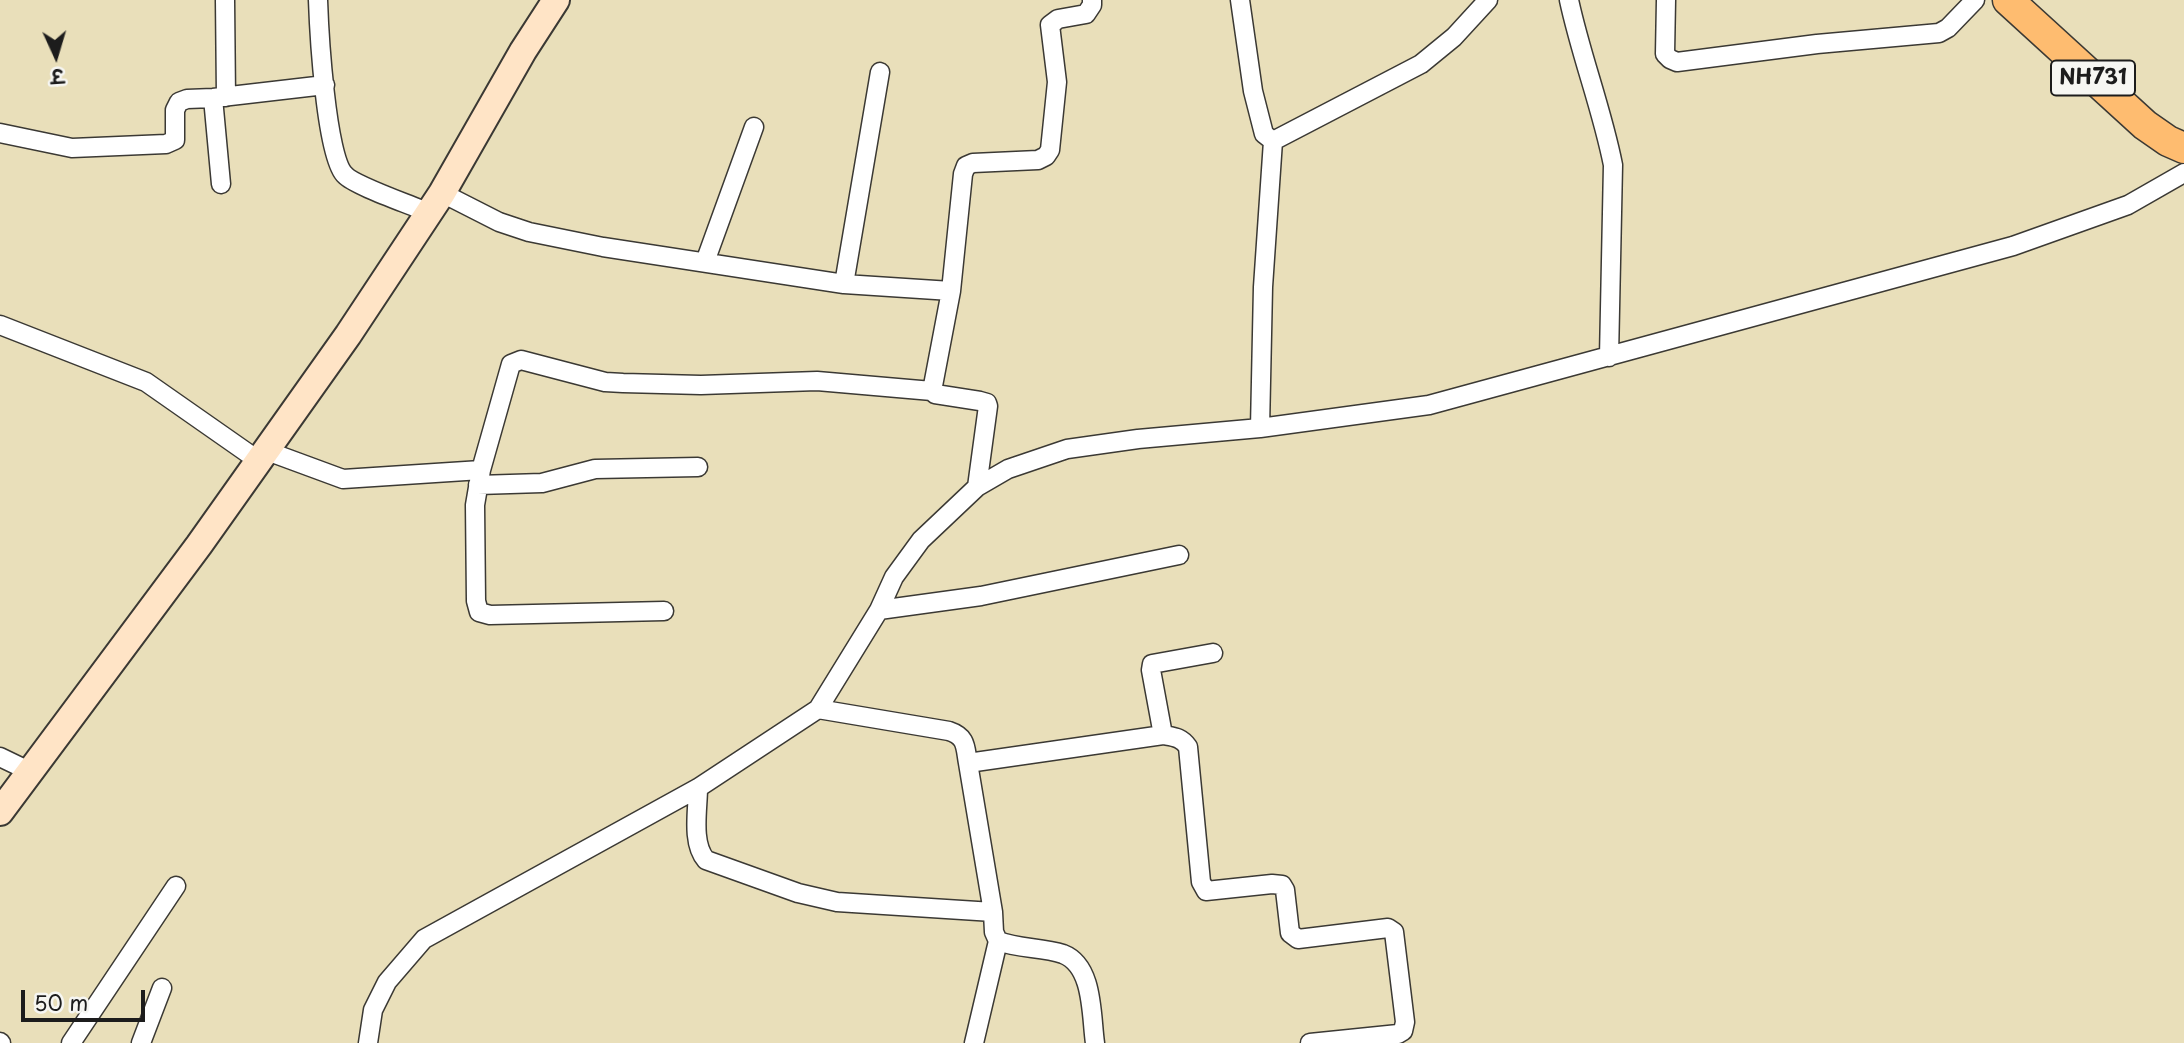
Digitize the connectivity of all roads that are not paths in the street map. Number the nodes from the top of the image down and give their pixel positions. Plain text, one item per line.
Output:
1 (225, 0) edge
2 (318, 0) edge
3 (556, 0) edge
4 (1092, 0) edge
5 (1240, 0) edge
6 (1488, 0) edge
7 (1569, 0) edge
8 (1666, 0) edge
9 (1975, 0) edge
10 (2008, 0) edge
11 (880, 72) dead end
12 (326, 85) junction
13 (220, 97) junction
14 (754, 127) dead end
15 (0, 133) edge
16 (1273, 141) junction
17 (2184, 148) edge
18 (2184, 173) edge
19 (221, 184) dead end
20 (435, 203) junction
21 (705, 262) junction
22 (844, 284) junction
23 (951, 291) junction
24 (0, 325) edge
25 (1609, 356) junction
26 (932, 391) junction
27 (1260, 428) junction
28 (263, 456) junction
29 (698, 467) dead end
30 (480, 478) junction
31 (977, 487) junction
32 (1179, 555) dead end
33 (664, 611) dead end
34 (879, 611) junction
35 (1213, 653) dead end
36 (818, 709) junction
37 (1163, 736) junction
38 (0, 757) edge
39 (968, 763) junction
40 (29, 771) junction
41 (698, 788) junction
42 (0, 812) edge
43 (176, 886) dead end
44 (993, 912) junction
45 (998, 941) junction
46 (162, 988) dead end
47 (71, 1043) edge
48 (141, 1043) edge
49 (368, 1043) edge
50 (974, 1043) edge
51 (1095, 1043) edge
52 (1310, 1043) edge

1 - 13 street
2 - 12 street
3 - 20 main road
4 - 23 street
5 - 16 street
6 - 16 street
7 - 25 street
8 - 9 street
10 - 17 highway, NH731
11 - 22 street
12 - 13 street
12 - 20 street
13 - 15 street
13 - 19 street
14 - 21 street
16 - 27 street
18 - 25 street
20 - 21 street
20 - 28 main road
21 - 22 street
22 - 23 street
23 - 26 street
24 - 28 street
25 - 27 street
26 - 30 street
26 - 31 street
27 - 31 street
28 - 30 street
28 - 40 main road
29 - 30 street
30 - 33 street
31 - 34 street
32 - 34 street
34 - 36 street
35 - 37 street
36 - 39 street
36 - 41 street
37 - 39 street
37 - 52 street
38 - 40 street
39 - 44 street
40 - 42 main road
41 - 44 street
41 - 49 street
43 - 47 street
44 - 45 street
45 - 50 street
45 - 51 street
46 - 48 street

